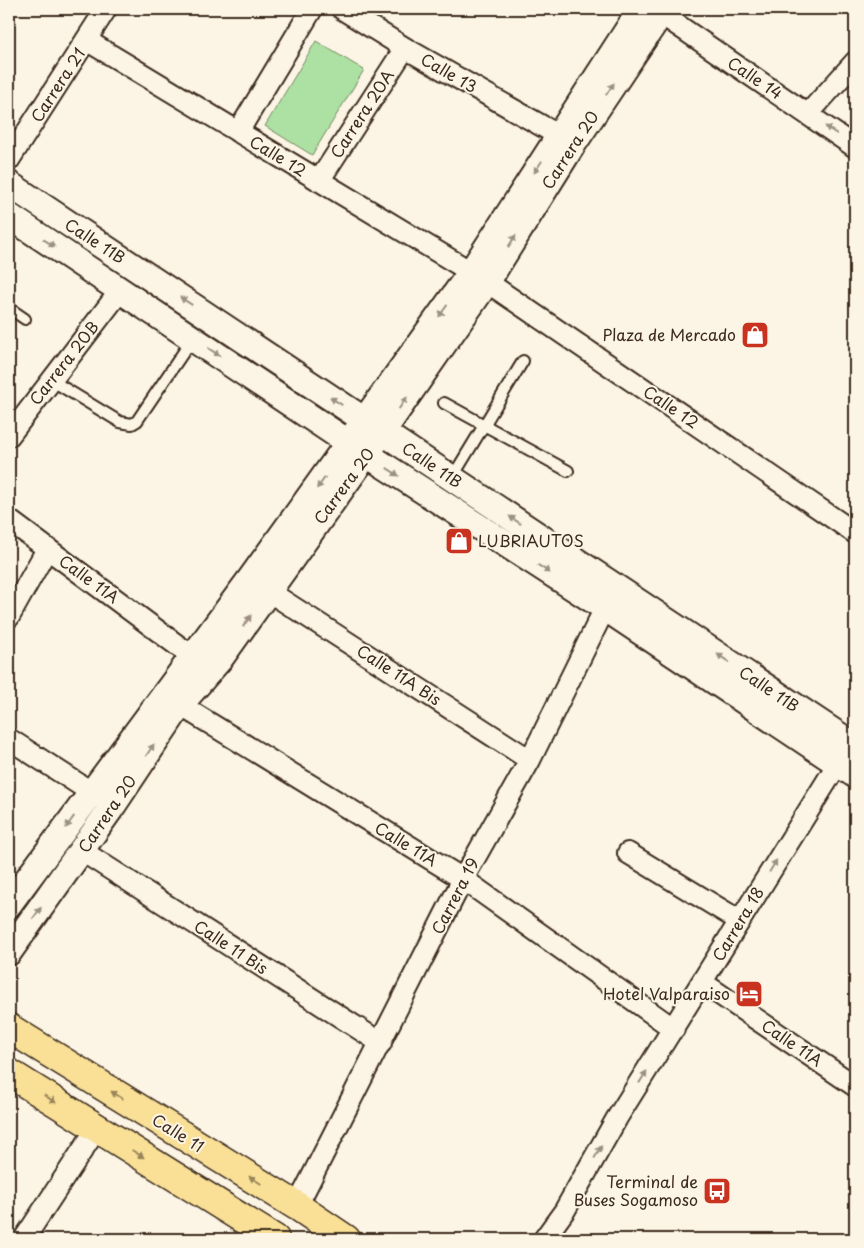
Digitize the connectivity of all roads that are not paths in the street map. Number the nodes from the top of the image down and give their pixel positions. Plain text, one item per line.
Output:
1 (106, 9) edge
2 (312, 9) edge
3 (342, 9) edge
4 (655, 10) edge
5 (86, 40) junction
6 (405, 48) junction
7 (855, 62) edge
8 (808, 114) junction
9 (238, 132) junction
10 (558, 135) junction
11 (855, 146) edge
12 (9, 160) edge
13 (319, 181) junction
14 (9, 184) edge
15 (9, 216) edge
16 (479, 277) junction
17 (120, 291) junction
18 (9, 308) edge
19 (25, 319) dead end
20 (193, 338) junction
21 (523, 361) dead end
22 (51, 380) junction
23 (444, 403) dead end
24 (374, 425) junction
25 (485, 426) junction
26 (9, 436) edge
27 (358, 449) junction
28 (568, 471) dead end
29 (452, 478) junction
30 (9, 520) edge
31 (854, 531) edge
32 (47, 549) junction
33 (268, 591) junction
34 (613, 599) junction
35 (9, 617) edge
36 (193, 656) junction
37 (180, 706) junction
38 (9, 739) edge
39 (851, 753) edge
40 (530, 760) junction
41 (91, 792) junction
42 (82, 851) junction
43 (628, 853) dead end
44 (463, 878) junction
45 (9, 904) edge
46 (740, 921) junction
47 (9, 952) edge
48 (703, 983) junction
49 (9, 1028) edge
50 (674, 1029) junction
51 (381, 1043) junction
52 (9, 1073) edge
53 (855, 1086) edge
54 (97, 1128) junction
55 (296, 1206) junction
56 (24, 1239) edge
57 (274, 1239) edge
58 (346, 1239) edge
59 (544, 1239) edge

1 - 5 street, Carrera 21
2 - 9 street
3 - 6 street, Calle 13
4 - 8 street, Calle 14
4 - 10 street, Carrera 20
16 -> 4 street, Carrera 20
5 - 9 street, Calle 12
5 - 12 street, Carrera 21
6 - 10 street, Calle 13
6 - 13 street, Carrera 20A
7 - 8 street
11 -> 8 street, Calle 14
9 - 13 street, Calle 12
10 -> 16 street, Carrera 20
13 - 16 street, Calle 12
24 -> 14 street, Calle 11B
15 -> 17 street, Calle 11B
16 - 24 street, Carrera 20
16 - 31 street, Calle 12
17 - 20 street, Calle 11B
17 - 22 street, Carrera 20B
18 - 19 lane
20 - 22 lane
20 -> 27 street, Calle 11B
21 - 25 lane
22 - 26 street, Carrera 20B
23 - 25 lane
24 - 27 street, Carrera 20
24 - 29 street, Calle 11B
25 - 28 lane
25 - 29 lane
27 - 33 street, Carrera 20
27 -> 34 street, Calle 11B
27 -> 36 street, Carrera 20
34 -> 29 street, Calle 11B
30 - 32 street, Calle 11A
32 - 35 street
32 - 36 street, Calle 11A
37 -> 33 street, Carrera 20
33 - 40 street, Calle 11A Bis
34 - 39 street, Calle 11B
34 - 40 street, Carrera 19
36 - 41 street, Carrera 20
42 -> 37 street, Carrera 20
37 - 44 street, Calle 11A
38 - 41 street
46 -> 39 street, Carrera 18
40 - 44 street, Carrera 19
41 -> 45 street, Carrera 20
47 -> 42 street, Carrera 20
42 - 51 street, Calle 11 Bis
43 - 46 street
44 - 50 street, Calle 11A
44 - 51 street, Carrera 19
46 - 48 street, Carrera 18
48 - 50 street, Carrera 18
48 - 53 street, Calle 11A
55 -> 49 main road, Calle 11
59 -> 50 street, Carrera 18
51 - 55 street, Carrera 19
52 -> 54 main road
54 - 56 street
54 -> 57 main road
55 - 58 main road, Calle 11

